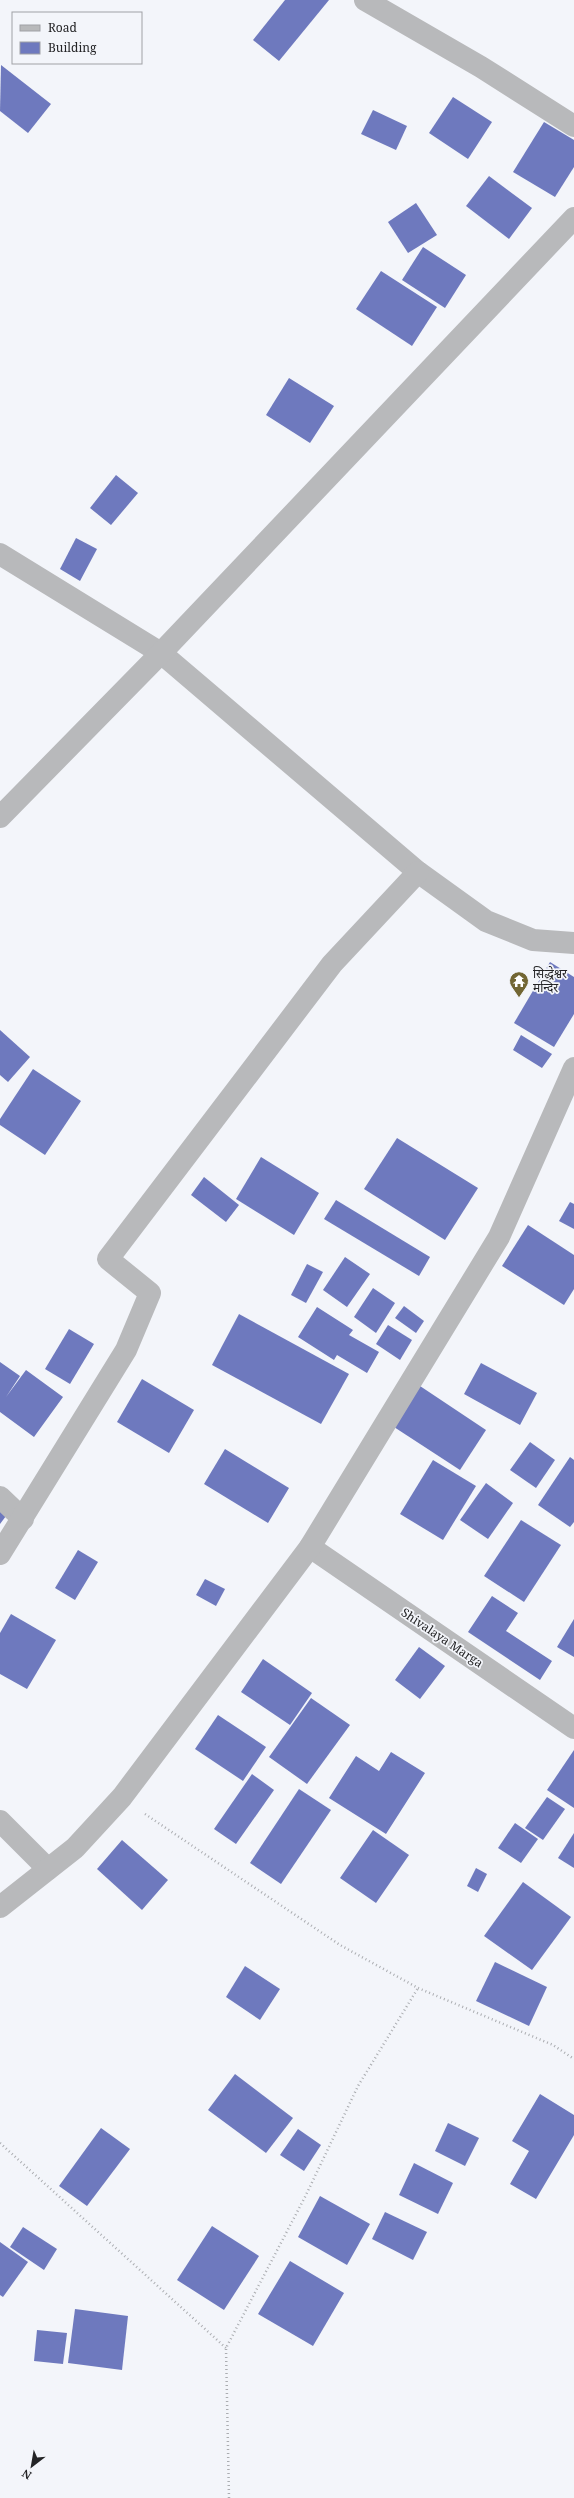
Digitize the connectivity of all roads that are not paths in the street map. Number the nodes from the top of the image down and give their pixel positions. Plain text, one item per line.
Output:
1 (365, 0) edge
2 (574, 126) edge
3 (574, 218) edge
4 (0, 554) edge
5 (161, 653) junction
6 (0, 817) edge
7 (418, 872) junction
8 (574, 943) edge
9 (574, 1068) edge
10 (0, 1497) edge
11 (23, 1519) junction
12 (310, 1548) junction
13 (0, 1554) edge
14 (574, 1728) edge
15 (0, 1821) edge
16 (48, 1869) junction
17 (0, 1907) edge

1 - 2 street
3 - 5 street
4 - 5 street
5 - 6 street
5 - 7 street
7 - 8 street
7 - 11 street
9 - 12 street
10 - 11 street
11 - 13 street
12 - 14 street, Shivalaya Marga
12 - 16 street
15 - 16 street
16 - 17 street

